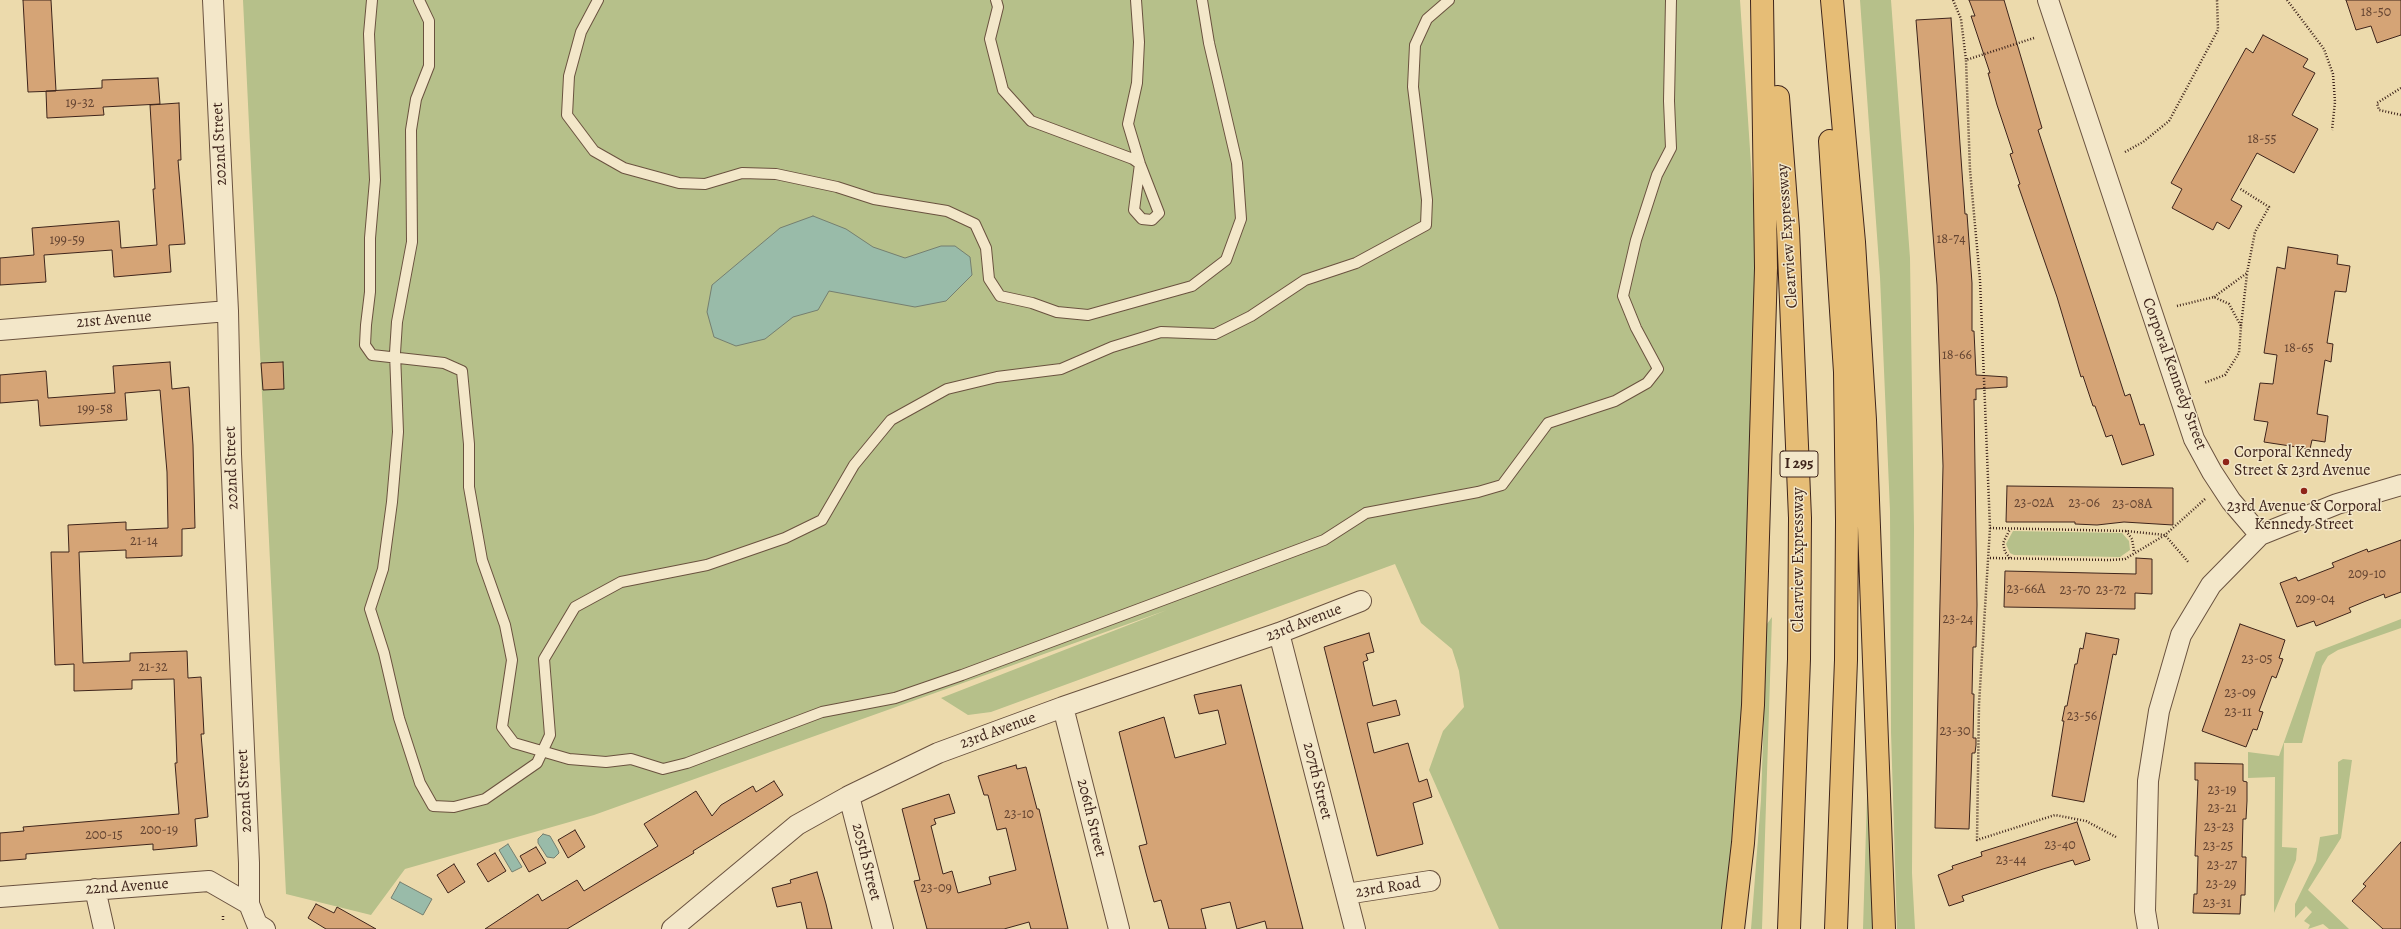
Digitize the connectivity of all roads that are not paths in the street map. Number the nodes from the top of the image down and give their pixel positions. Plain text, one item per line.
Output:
1 (213, 0) edge
2 (372, 0) edge
3 (419, 0) edge
4 (598, 0) edge
5 (996, 0) edge
6 (1136, 0) edge
7 (1202, 0) edge
8 (1449, 0) edge
9 (1671, 0) edge
10 (1762, 0) edge
11 (1770, 0) edge
12 (1821, 0) edge
13 (1832, 0) edge
14 (2048, 0) edge
15 (1140, 164) junction
16 (228, 312) junction
17 (0, 330) edge
18 (396, 357) junction
19 (2401, 485) edge
20 (2260, 536) junction
21 (1361, 601) dead end
22 (1279, 633) junction
23 (1063, 707) junction
24 (543, 750) junction
25 (849, 796) junction
26 (1430, 881) dead end
27 (95, 890) junction
28 (1346, 894) junction
29 (0, 897) edge
30 (249, 904) junction
31 (104, 929) edge
32 (265, 929) edge
33 (672, 929) edge
34 (883, 929) edge
35 (1119, 929) edge
36 (1355, 929) edge
37 (1733, 929) edge
38 (1788, 929) edge
39 (1836, 929) edge
40 (1884, 929) edge
41 (2148, 929) edge

1 - 16 street, 202nd Street
2 - 18 lane
3 - 18 lane
4 - 7 lane
5 - 15 lane
6 - 15 lane
8 - 24 lane
9 - 24 lane
10 - 37 highway
11 - 38 highway, Clearview Expressway / I 295
12 - 39 highway
13 - 40 highway
14 - 20 street, Corporal Kennedy Street
15 - 15 lane
16 - 17 street, 21st Avenue
16 - 30 street, 202nd Street
18 - 24 lane
18 - 24 lane
19 - 20 street
20 - 41 street
21 - 22 street, 23rd Avenue
22 - 23 street, 23rd Avenue
22 - 28 street, 207th Street
23 - 25 street, 23rd Avenue
23 - 35 street, 206th Street
25 - 33 street, 23rd Avenue
25 - 34 street, 205th Street
26 - 28 street, 23rd Road
27 - 29 street, 22nd Avenue
27 - 30 street, 22nd Avenue
27 - 31 street
28 - 36 street, 207th Street
30 - 32 street, 202nd Street

